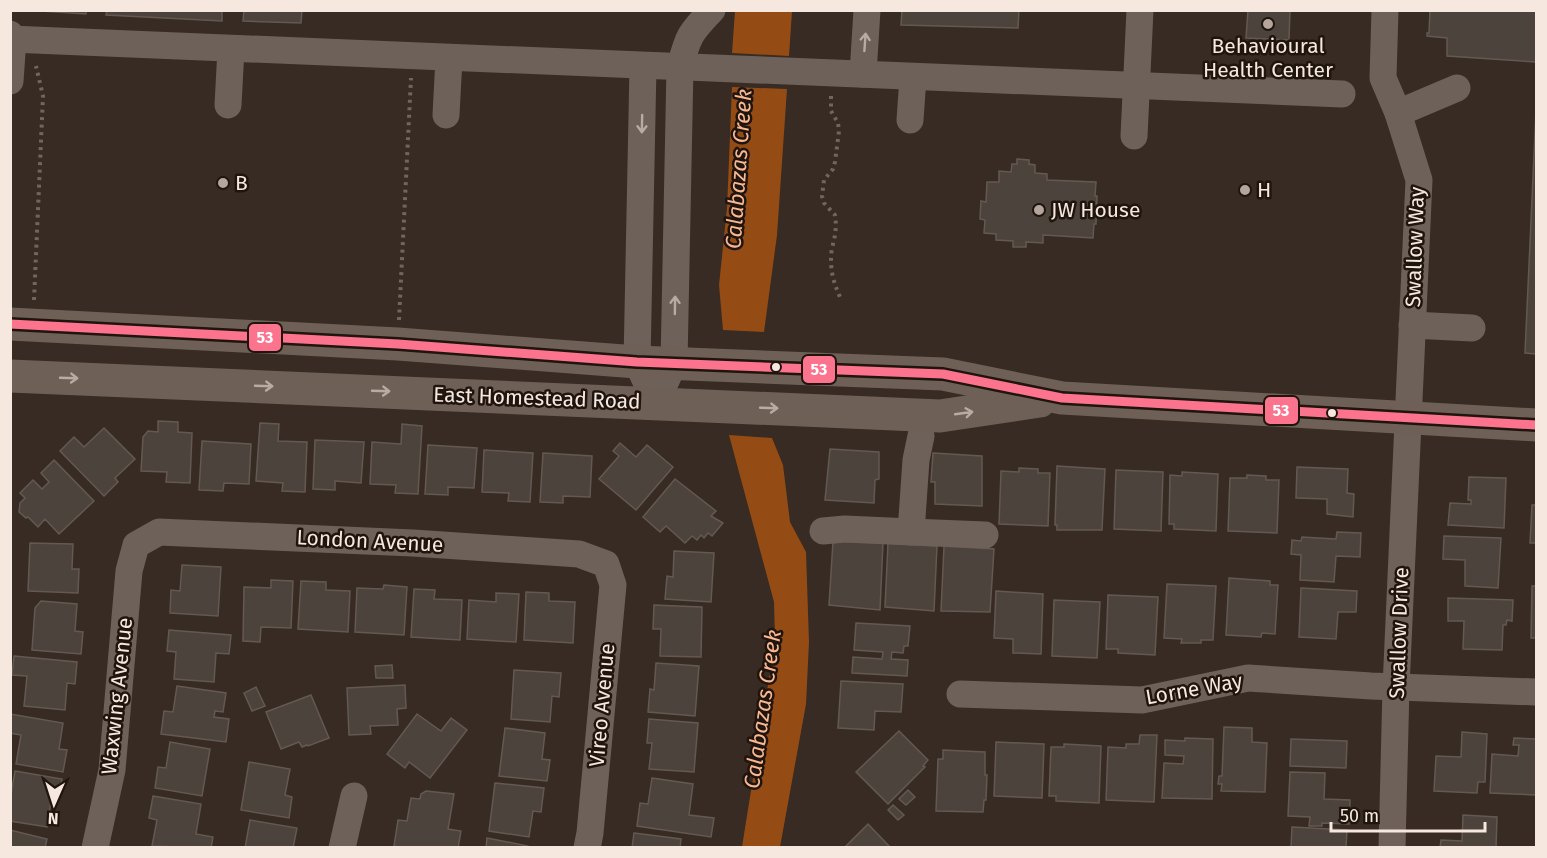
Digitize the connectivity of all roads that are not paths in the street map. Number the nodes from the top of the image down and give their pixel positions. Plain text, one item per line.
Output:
1 (712, 10) edge
2 (867, 10) edge
3 (1140, 10) edge
4 (1385, 10) edge
5 (16, 38) edge
6 (231, 49) junction
7 (449, 58) junction
8 (643, 66) junction
9 (680, 68) junction
10 (862, 74) junction
11 (913, 77) junction
12 (10, 81) edge
13 (1137, 86) junction
14 (1457, 88) dead end
15 (1342, 94) dead end
16 (228, 105) dead end
17 (1398, 113) junction
18 (446, 115) dead end
19 (910, 120) dead end
20 (1134, 136) dead end
21 (22, 324) edge
22 (1412, 326) junction
23 (1472, 328) dead end
24 (637, 362) junction
25 (674, 363) junction
26 (10, 376) edge
27 (1062, 398) junction
28 (656, 403) junction
29 (1408, 418) junction
30 (1536, 425) edge
31 (921, 436) dead end
32 (823, 531) dead end
33 (911, 532) junction
34 (985, 535) dead end
35 (136, 545) joint
36 (606, 564) joint
37 (1396, 687) junction
38 (1536, 692) edge
39 (960, 694) dead end
40 (354, 796) dead end
41 (95, 848) edge
42 (342, 848) edge
43 (587, 848) edge
44 (1392, 848) edge

1 - 9 street
10 -> 2 street
3 - 13 street
4 - 17 street, Swallow Way
5 - 6 street
5 - 12 street
6 - 7 street
6 - 16 street
7 - 8 street
7 - 18 street
8 - 9 street
8 -> 24 street
9 - 10 street
25 -> 9 street
10 - 11 street
11 - 13 street
11 - 19 street
13 - 15 street
13 - 20 street
14 - 17 street
17 - 22 street, Swallow Way
21 - 24 main road, East Homestead Road
22 - 23 street
22 - 29 street, Swallow Way
24 - 25 main road, East Homestead Road
24 - 28 street
25 - 27 main road, East Homestead Road
25 - 28 street
26 -> 28 main road, East Homestead Road
28 -> 27 main road, East Homestead Road
27 - 29 main road, East Homestead Road
29 - 30 main road, East Homestead Road
29 - 37 street, Swallow Drive
31 - 33 street
32 - 33 street
33 - 34 street
35 - 36 street, London Avenue
35 - 41 street, Waxwing Avenue
36 - 43 street, Vireo Avenue
37 - 38 street, Lorne Way
37 - 39 street, Lorne Way
37 - 44 street, Swallow Drive
40 - 42 street

